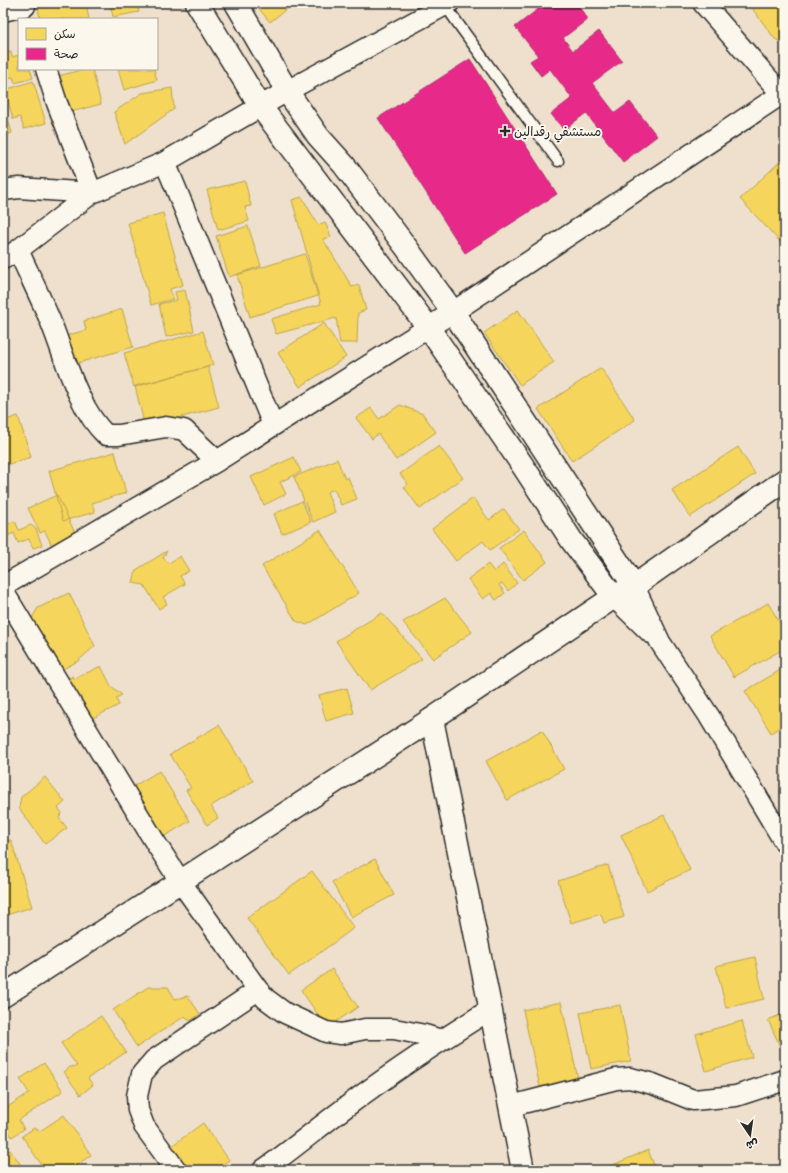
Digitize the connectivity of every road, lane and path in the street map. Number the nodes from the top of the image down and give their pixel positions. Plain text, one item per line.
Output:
1 (197, 3) edge
2 (236, 3) edge
3 (703, 3) edge
4 (447, 4) edge
5 (27, 9) edge
6 (3, 11) edge
7 (46, 70) edge
8 (287, 91) junction
9 (784, 94) edge
10 (260, 106) junction
11 (558, 161) dead end
12 (164, 162) junction
13 (3, 190) edge
14 (92, 193) junction
15 (11, 254) edge
16 (453, 312) junction
17 (428, 327) junction
18 (273, 425) junction
19 (216, 461) junction
20 (785, 480) edge
21 (3, 586) edge
22 (634, 586) junction
23 (3, 591) edge
24 (614, 597) junction
25 (660, 642) junction
26 (432, 719) junction
27 (783, 835) edge
28 (180, 881) junction
29 (258, 990) junction
30 (3, 996) edge
31 (491, 1009) junction
32 (441, 1040) junction
33 (785, 1080) edge
34 (510, 1106) junction
35 (176, 1170) edge
36 (263, 1170) edge
37 (523, 1170) edge

1 - 10 street
2 - 8 street
3 - 9 street
4 - 8 street
4 - 11 lane
5 - 6 street
7 - 14 street
8 - 10 street
8 - 16 street
9 - 16 street
10 - 12 street
10 - 17 street
12 - 14 street
12 - 18 street
13 - 14 street
14 - 15 street
15 - 19 street
16 - 17 street
16 - 22 street
17 - 18 street
17 - 24 street
18 - 19 street
19 - 21 street
20 - 22 street
22 - 24 street
22 - 25 street
23 - 28 street
24 - 25 street
24 - 26 street
25 - 27 street
26 - 28 street
26 - 31 street
28 - 29 street
28 - 30 street
29 - 32 street
29 - 35 street
31 - 32 street
31 - 34 street
32 - 36 street
33 - 34 street
34 - 37 street

